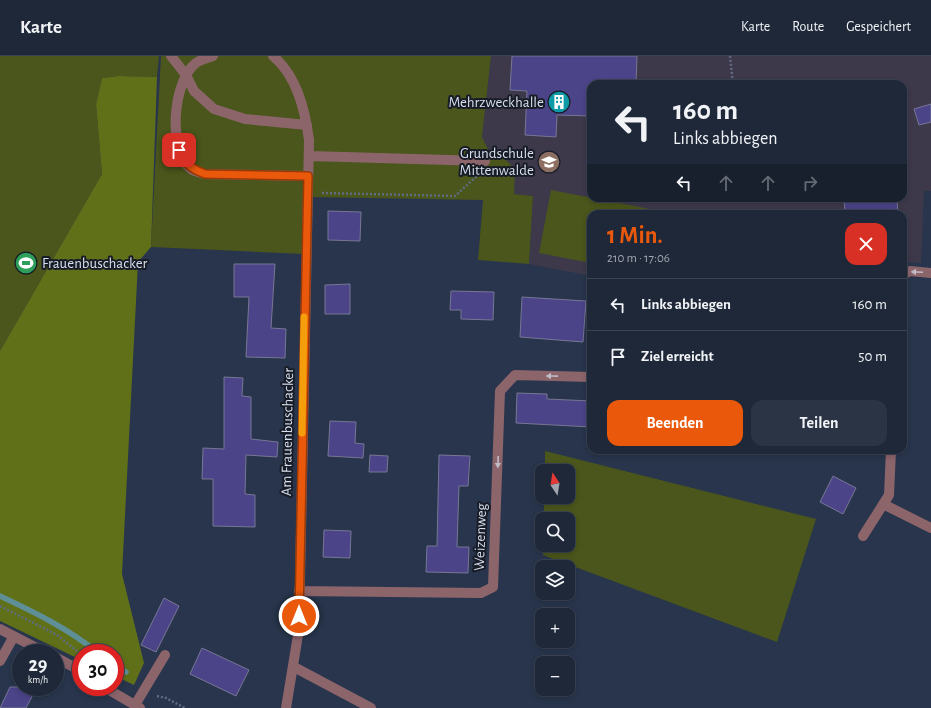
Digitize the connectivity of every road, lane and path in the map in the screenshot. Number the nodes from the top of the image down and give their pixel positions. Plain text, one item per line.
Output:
1 (171, 56) edge
2 (213, 56) edge
3 (273, 56) edge
4 (730, 56) edge
5 (186, 75) junction
6 (733, 80) edge
7 (307, 125) junction
8 (309, 156) junction
9 (485, 161) joint
10 (308, 176) junction
11 (307, 193) junction
12 (931, 272) edge
13 (907, 273) edge
14 (587, 377) edge
15 (891, 454) edge
16 (883, 504) junction
17 (931, 528) edge
18 (863, 536) dead end
19 (299, 591) junction
20 (0, 606) edge
21 (0, 629) edge
22 (14, 636) junction
23 (29, 644) edge
24 (72, 647) edge
25 (165, 655) dead end
26 (0, 661) edge
27 (294, 667) junction
28 (143, 692) junction
29 (119, 696) edge
30 (138, 707) edge
31 (186, 708) edge
32 (286, 708) edge
33 (372, 708) edge

1 - 5 street
2 - 5 street
3 - 7 street, Am Frauenbuschacker
4 - 6 path
5 - 7 street
5 - 10 street
7 - 8 street, Am Frauenbuschacker
8 - 9 street
8 - 10 street, Am Frauenbuschacker
9 - 11 path
10 - 11 street, Am Frauenbuschacker
11 - 19 street, Am Frauenbuschacker
12 -> 13 street
14 -> 19 street, Weizenweg
15 - 16 street
16 - 17 street
16 - 18 street
19 - 27 street, Am Frauenbuschacker
20 - 24 path
21 - 22 street
22 - 23 street
22 - 26 street
25 - 28 street
27 - 32 street, Am Frauenbuschacker
27 - 33 street
28 - 30 street
28 - 31 path
29 - 30 street

